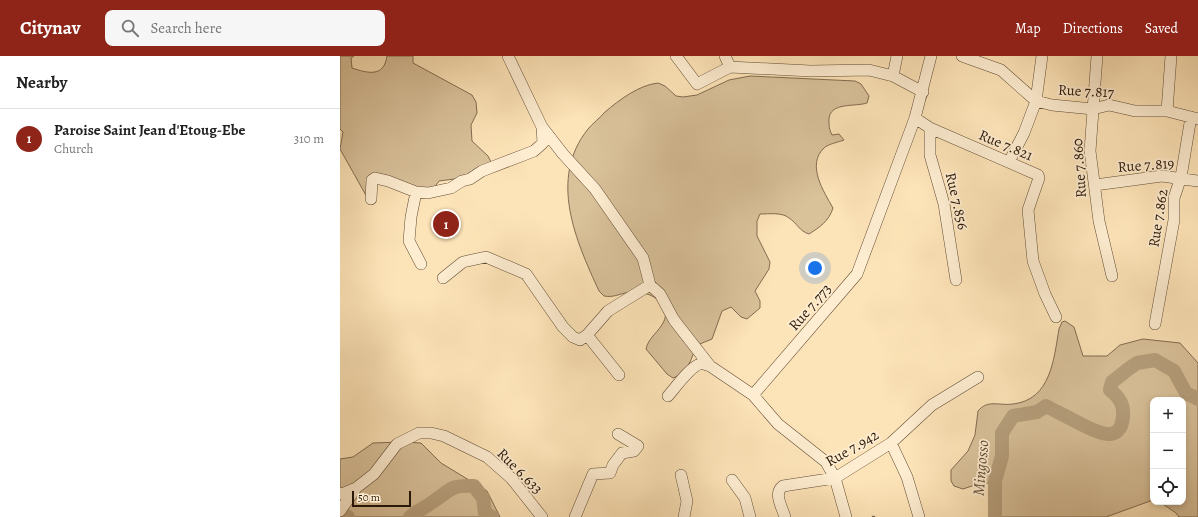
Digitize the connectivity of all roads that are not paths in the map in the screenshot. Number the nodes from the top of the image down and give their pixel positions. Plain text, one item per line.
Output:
1 (508, 56) edge
2 (676, 56) edge
3 (725, 56) edge
4 (897, 56) edge
5 (931, 56) edge
6 (962, 56) edge
7 (1042, 56) edge
8 (1097, 56) edge
9 (1171, 56) edge
10 (730, 67) junction
11 (893, 76) junction
12 (923, 92) junction
13 (1036, 101) junction
14 (1093, 110) junction
15 (1168, 111) junction
16 (915, 118) junction
17 (1195, 118) edge
18 (542, 127) junction
19 (930, 128) junction
20 (1009, 162) junction
21 (1181, 177) junction
22 (1198, 181) edge
23 (1095, 185) junction
24 (416, 192) junction
25 (371, 199) dead end
26 (422, 264) dead end
27 (1112, 276) dead end
28 (443, 278) dead end
29 (956, 280) dead end
30 (650, 285) junction
31 (1056, 317) dead end
32 (1155, 324) dead end
33 (587, 335) junction
34 (710, 366) junction
35 (619, 375) dead end
36 (978, 377) dead end
37 (753, 395) junction
38 (668, 396) dead end
39 (618, 434) dead end
40 (891, 443) junction
41 (681, 476) dead end
42 (835, 478) junction
43 (732, 480) dead end
44 (356, 488) junction
45 (340, 492) edge
46 (340, 510) edge
47 (542, 517) edge
48 (574, 517) edge
49 (684, 517) edge
50 (750, 517) edge
51 (785, 517) edge
52 (846, 517) edge
53 (919, 517) edge

1 - 18 street
2 - 10 street
3 - 10 street
4 - 11 street
5 - 12 street, Rue 7.773
6 - 13 street, Rue 7.817
7 - 13 street
8 - 14 street, Rue 7.860
9 - 15 street
10 - 11 street
11 - 12 street
12 - 16 street, Rue 7.773
13 - 14 street, Rue 7.817
13 - 20 street
14 - 15 street, Rue 7.817
14 - 23 street, Rue 7.860
15 - 17 street, Rue 7.817
16 - 19 street, Rue 7.821
16 - 37 street, Rue 7.773
17 - 21 street, Rue 7.862
18 - 24 street
18 - 30 street
19 - 20 street, Rue 7.821
19 - 29 street, Rue 7.856
20 - 31 street, Rue 7.821
21 - 22 street, Rue 7.819
21 - 23 street, Rue 7.819
21 - 32 street, Rue 7.862
23 - 27 street, Rue 7.860
24 - 25 street
24 - 26 street
28 - 33 street
30 - 33 street
30 - 34 street
33 - 35 street
34 - 37 street
34 - 38 street
36 - 40 street
37 - 42 street
39 - 48 street
40 - 42 street, Rue 7.942
40 - 53 street, Rue 7.942
41 - 49 street
42 - 51 street, Rue 7.942
42 - 52 street
43 - 50 street
44 - 45 street
44 - 46 street
44 - 47 street, Rue 6.633

